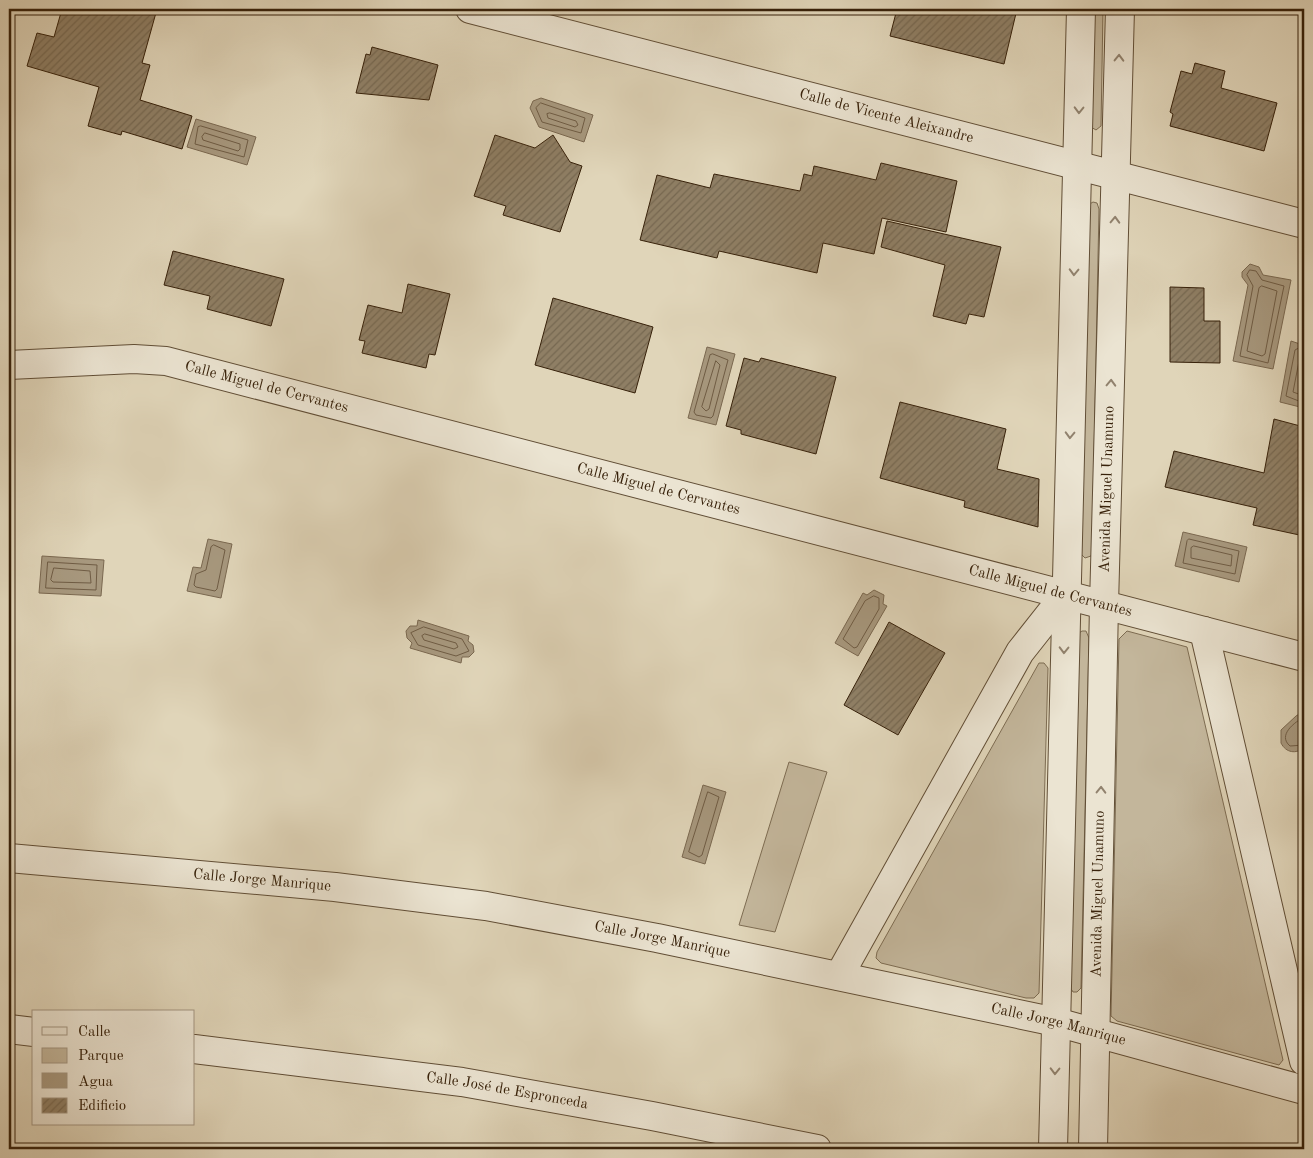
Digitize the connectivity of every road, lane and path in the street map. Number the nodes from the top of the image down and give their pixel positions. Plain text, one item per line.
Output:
1 (470, 9) edge
2 (1080, 9) edge
3 (1120, 9) edge
4 (1078, 165) junction
5 (1116, 175) junction
6 (1304, 224) edge
7 (9, 365) edge
8 (1065, 595) junction
9 (1104, 605) junction
10 (1204, 631) junction
11 (1304, 657) edge
12 (9, 858) edge
13 (839, 976) junction
14 (1056, 1022) junction
15 (9, 1029) edge
16 (32, 1032) edge
17 (1096, 1032) junction
18 (195, 1049) edge
19 (1304, 1061) edge
20 (1304, 1090) edge
21 (817, 1149) edge
22 (1053, 1149) edge
23 (1093, 1149) edge

1 - 4 street, Calle de Vicente Aleixandre
2 -> 4 street
5 -> 3 street, Avenida Miguel Unamuno
4 - 5 street, Calle de Vicente Aleixandre
4 -> 8 street
5 - 6 street, Calle de Vicente Aleixandre
9 -> 5 street, Avenida Miguel Unamuno
7 - 8 street, Calle Miguel de Cervantes
8 - 9 street, Calle Miguel de Cervantes
8 - 13 street
8 -> 14 street
9 - 10 street, Calle Miguel de Cervantes
17 -> 9 street, Avenida Miguel Unamuno
10 - 11 street, Calle Miguel de Cervantes
10 - 19 street
12 - 13 street, Calle Jorge Manrique
13 - 14 street, Calle Jorge Manrique
14 - 17 street, Calle Jorge Manrique
14 -> 22 street
15 - 16 street
17 - 20 street, Calle Jorge Manrique
17 - 23 street, Avenida Miguel Unamuno
18 - 21 street, Calle José de Espronceda

